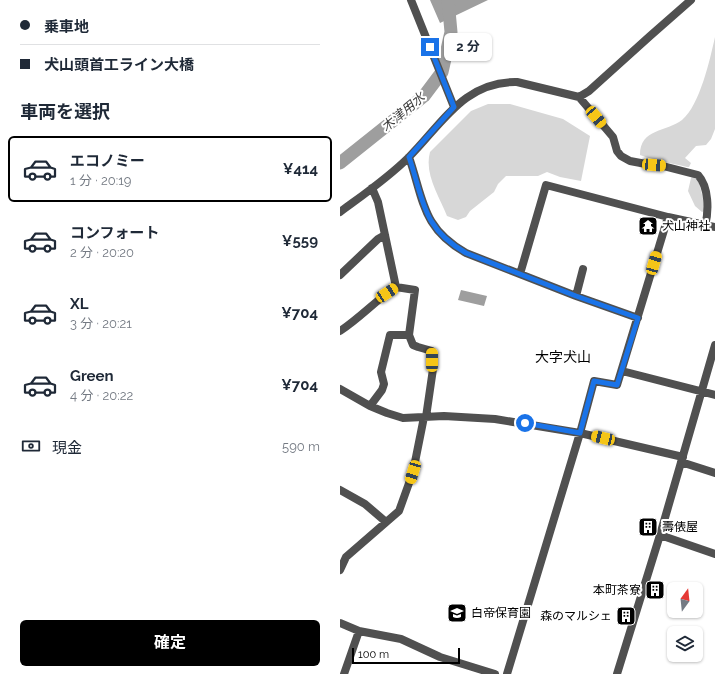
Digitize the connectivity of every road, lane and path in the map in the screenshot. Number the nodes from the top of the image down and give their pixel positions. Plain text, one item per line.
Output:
1 (411, 0) edge
2 (692, 0) edge
3 (579, 97) junction
4 (454, 107) junction
5 (409, 157) junction
6 (372, 188) junction
7 (340, 212) edge
8 (668, 217) junction
9 (705, 226) junction
10 (715, 227) edge
11 (384, 235) junction
12 (583, 269) dead end
13 (520, 274) junction
14 (340, 275) edge
15 (396, 287) junction
16 (576, 296) junction
17 (638, 318) junction
18 (340, 331) edge
19 (409, 335) junction
20 (715, 346) edge
21 (622, 371) junction
22 (340, 389) edge
23 (702, 391) junction
24 (715, 395) edge
25 (370, 406) junction
26 (425, 417) junction
27 (580, 433) junction
28 (682, 460) junction
29 (715, 473) edge
30 (340, 490) edge
31 (386, 522) junction
32 (660, 535) junction
33 (715, 554) edge
34 (340, 570) edge
35 (340, 623) edge
36 (359, 631) junction
37 (344, 674) edge
38 (495, 674) edge
39 (507, 674) edge
40 (617, 674) edge

1 - 4 street
2 - 3 street
3 - 4 street
3 - 9 street
4 - 5 street
5 - 6 street
5 - 13 street
6 - 7 street
6 - 11 street
8 - 9 street
8 - 13 street
8 - 17 street
9 - 10 street
11 - 14 street
11 - 15 street
12 - 16 street
13 - 16 street
15 - 18 street
15 - 19 street
16 - 17 street
17 - 21 street
19 - 25 street
19 - 26 street
20 - 23 street
21 - 23 street
21 - 27 street
22 - 25 street
23 - 24 street
23 - 28 street
25 - 26 street
26 - 27 street
26 - 31 street
27 - 28 street
27 - 39 street
28 - 29 street
28 - 32 street
30 - 31 street
31 - 34 street
32 - 33 street
32 - 40 street
35 - 36 street
36 - 37 street
36 - 38 street

